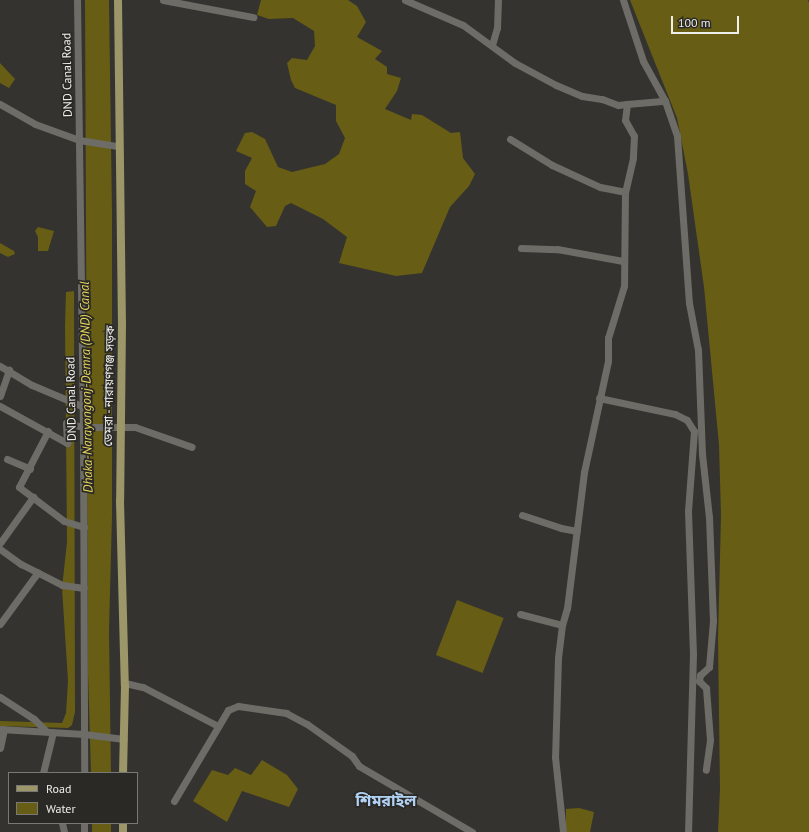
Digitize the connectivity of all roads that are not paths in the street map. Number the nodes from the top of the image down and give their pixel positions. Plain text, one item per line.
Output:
1 (77, 0) edge
2 (118, 0) edge
3 (163, 0) edge
4 (405, 0) edge
5 (498, 0) edge
6 (623, 0) edge
7 (253, 18) dead end
8 (492, 45) junction
9 (666, 101) junction
10 (0, 104) edge
11 (627, 104) junction
12 (510, 139) dead end
13 (79, 140) junction
14 (118, 146) junction
15 (625, 192) junction
16 (521, 248) dead end
17 (623, 261) junction
18 (0, 366) edge
19 (9, 370) junction
20 (0, 396) edge
21 (599, 398) junction
22 (0, 406) edge
23 (82, 406) junction
24 (83, 427) junction
25 (121, 428) junction
26 (48, 431) junction
27 (192, 447) dead end
28 (7, 459) dead end
29 (30, 469) junction
30 (33, 497) junction
31 (522, 515) dead end
32 (84, 527) junction
33 (577, 530) junction
34 (0, 543) edge
35 (0, 549) edge
36 (38, 572) junction
37 (84, 588) junction
38 (520, 614) dead end
39 (0, 624) edge
40 (562, 625) junction
41 (125, 683) junction
42 (0, 697) edge
43 (218, 726) junction
44 (2, 729) edge
45 (50, 731) junction
46 (84, 734) junction
47 (124, 739) junction
48 (0, 748) edge
49 (706, 770) dead end
50 (43, 772) edge
51 (84, 772) edge
52 (123, 772) edge
53 (174, 801) dead end
54 (472, 832) edge
55 (563, 832) edge
56 (688, 832) edge

1 - 13 street, DND Canal Road
2 - 14 main road, ডেমরা - নারায়ণগঞ্জ সড়ক
3 - 7 street
4 - 8 street
5 - 8 street
6 - 9 street
8 - 11 street
9 - 11 street
9 - 49 street
10 - 13 street
11 - 15 street
12 - 15 street
13 - 14 street
13 - 23 street, DND Canal Road
14 - 25 main road, ডেমরা - নারায়ণগঞ্জ সড়ক
15 - 17 street
16 - 17 street
17 - 21 street
18 - 19 street
19 - 20 street
19 - 23 street
21 - 33 street
21 - 56 street
22 - 26 street
23 - 24 street, DND Canal Road
24 - 25 street
24 - 26 street
24 - 32 street, DND Canal Road
25 - 27 street
25 - 41 main road, ডেমরা - নারায়ণগঞ্জ সড়ক
26 - 29 street
28 - 29 street
29 - 30 street
30 - 32 street
30 - 34 street
31 - 33 street
32 - 37 street, DND Canal Road
33 - 40 street
35 - 36 street
36 - 37 street
36 - 39 street
37 - 46 street, DND Canal Road
38 - 40 street
40 - 55 street
41 - 43 street
41 - 47 main road, ডেমরা - নারায়ণগঞ্জ সড়ক
42 - 45 street
43 - 53 street
43 - 54 street
44 - 45 street
44 - 48 street
45 - 46 street
45 - 50 street
46 - 47 street
46 - 51 street, DND Canal Road
47 - 52 main road, ডেমরা - নারায়ণগঞ্জ সড়ক

